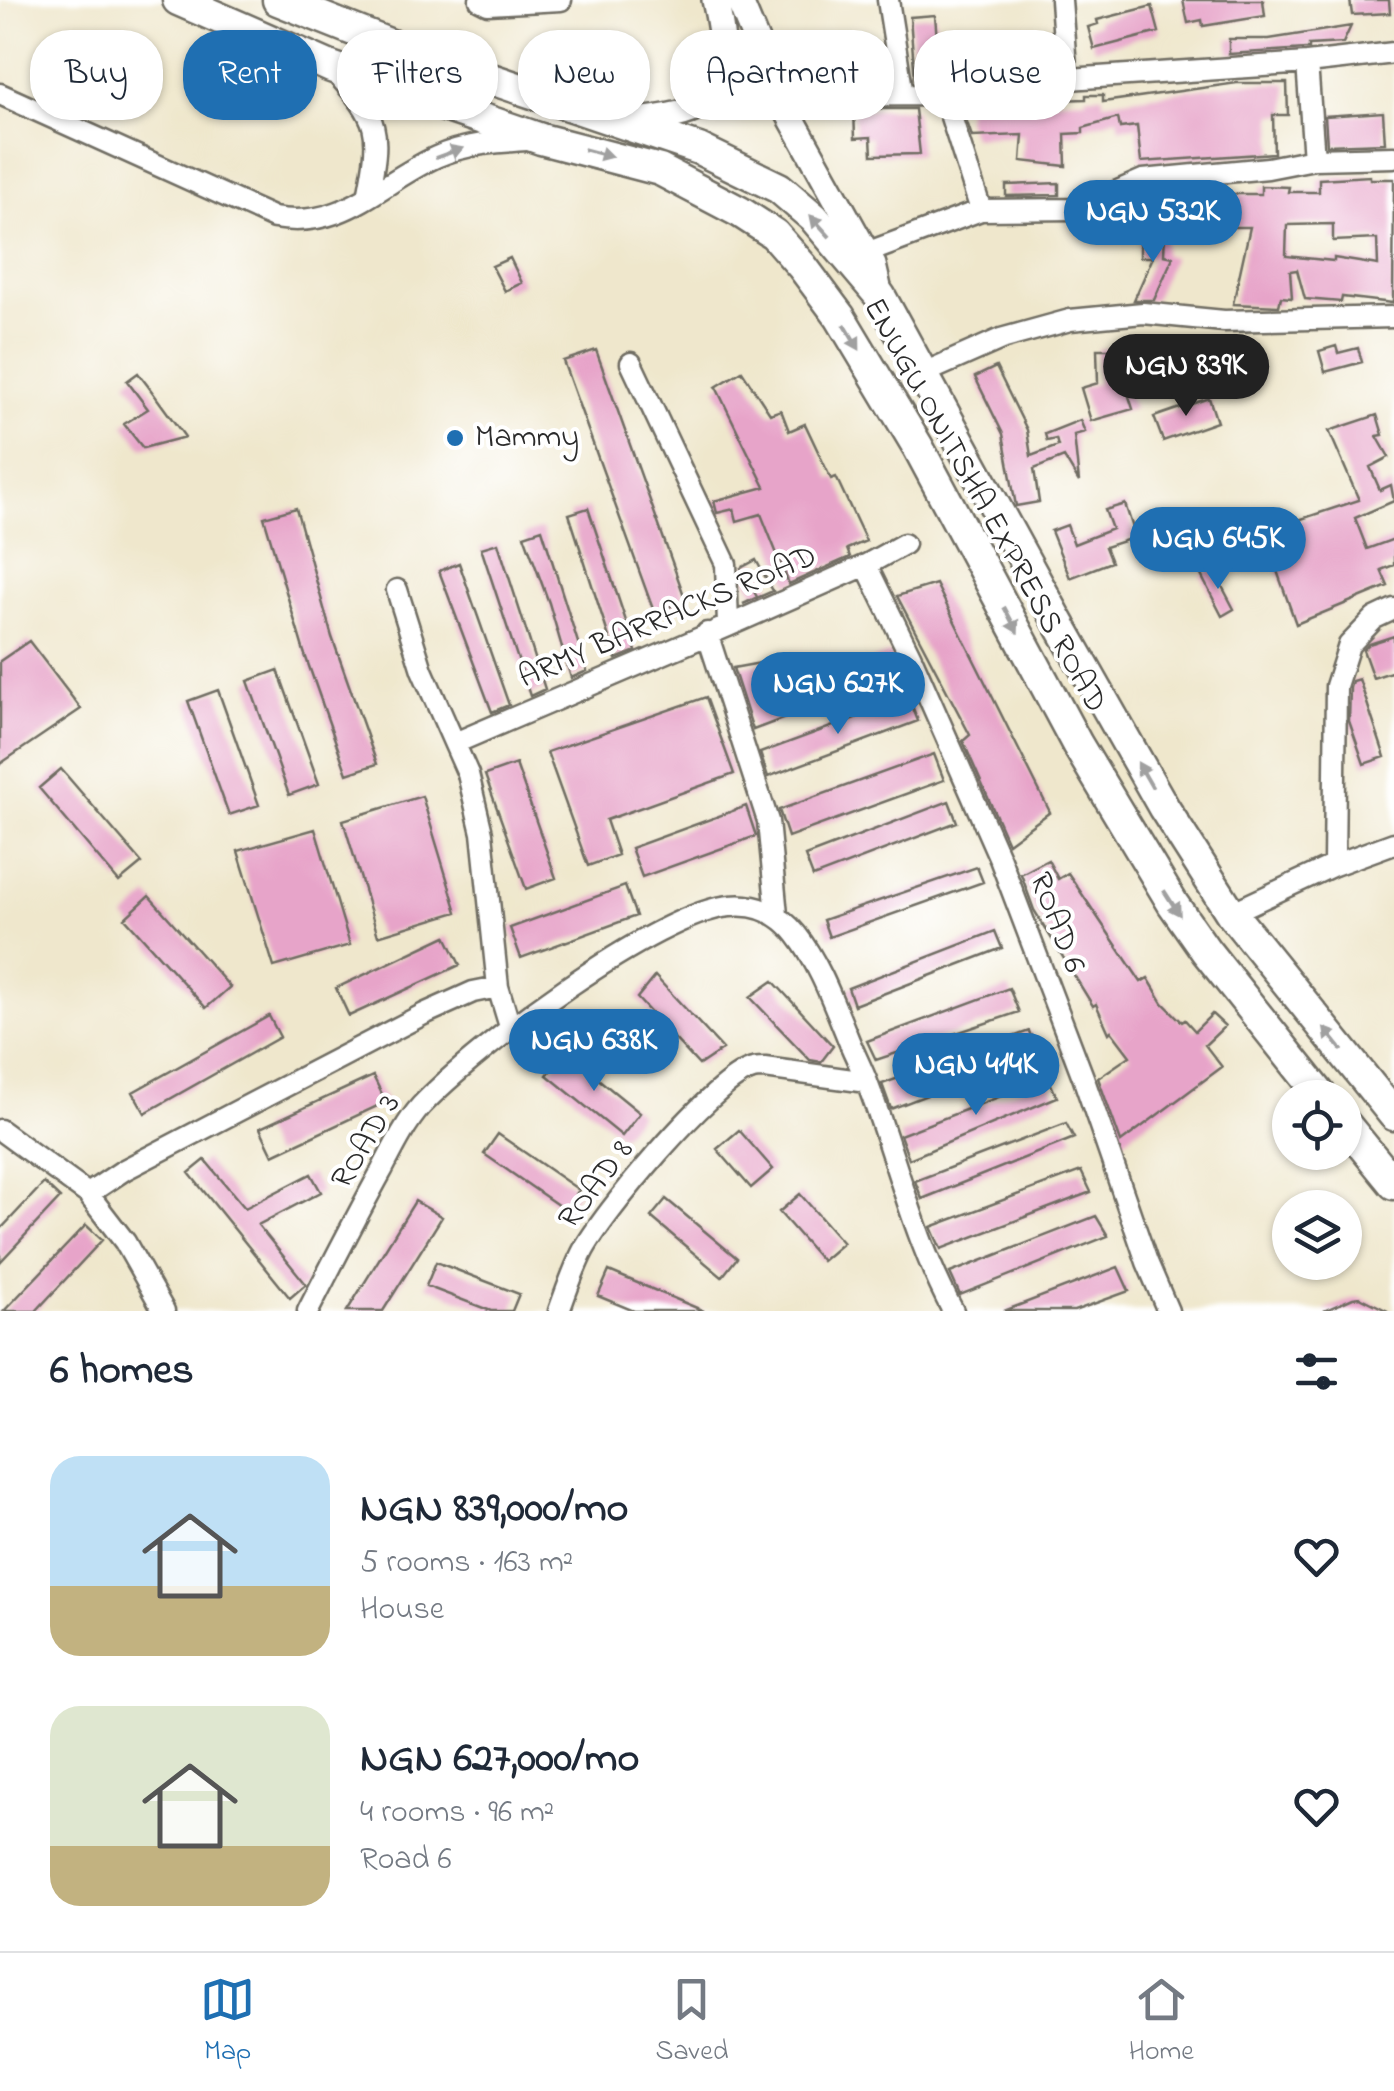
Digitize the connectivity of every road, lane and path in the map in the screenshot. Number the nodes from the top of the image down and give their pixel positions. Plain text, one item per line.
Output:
1 (178, 0) edge
2 (278, 0) edge
3 (480, 0) edge
4 (560, 0) edge
5 (715, 0) edge
6 (738, 0) edge
7 (888, 0) edge
8 (1061, 0) edge
9 (751, 30) edge
10 (1063, 30) edge
11 (1394, 53) edge
12 (1307, 63) junction
13 (331, 67) junction
14 (1076, 79) edge
15 (0, 94) edge
16 (894, 95) edge
17 (903, 95) junction
18 (914, 95) edge
19 (792, 120) edge
20 (952, 120) edge
21 (615, 122) junction
22 (541, 139) junction
23 (1394, 157) edge
24 (1314, 159) junction
25 (368, 198) junction
26 (980, 210) junction
27 (866, 253) junction
28 (880, 296) junction
29 (1394, 316) edge
30 (631, 363) dead end
31 (924, 373) junction
32 (904, 544) dead end
33 (866, 565) junction
34 (397, 590) dead end
35 (1394, 609) edge
36 (728, 626) junction
37 (706, 633) junction
38 (455, 743) junction
39 (1394, 843) edge
40 (1334, 866) junction
41 (1230, 913) junction
42 (778, 915) junction
43 (498, 987) junction
44 (511, 1030) junction
45 (1309, 1080) edge
46 (867, 1082) junction
47 (1394, 1115) edge
48 (0, 1130) edge
49 (1362, 1145) edge
50 (1394, 1184) edge
51 (88, 1194) junction
52 (164, 1311) edge
53 (308, 1311) edge
54 (559, 1311) edge
55 (953, 1311) edge
56 (1168, 1311) edge

1 - 13 highway, ENUGU ONITSHA EXPRESS ROAD
2 - 21 highway, ENUGU ONITSHA EXPRESS ROAD
3 - 4 street
5 - 21 main road
6 - 9 main road
7 - 17 street
8 - 10 street
11 - 12 street
12 - 14 street
12 - 24 street
13 - 22 highway, ENUGU ONITSHA EXPRESS ROAD
13 - 25 street
15 - 25 street
16 - 17 street
17 - 18 street
19 - 27 main road
20 - 26 street
28 -> 21 highway, ENUGU ONITSHA EXPRESS ROAD
25 -> 22 street
22 -> 45 highway, ENUGU ONITSHA EXPRESS ROAD
23 - 24 street
24 - 26 street
26 - 27 street
27 - 28 main road
28 - 31 highway, ENUGU ONITSHA EXPRESS ROAD
29 - 31 street
30 - 36 street
41 -> 31 highway, ENUGU ONITSHA EXPRESS ROAD
32 - 33 street, ARMY BARRACKS ROAD
33 - 36 street, ARMY BARRACKS ROAD
33 - 56 street, ROAD 6
34 - 38 street
35 - 40 street
36 - 37 street, ARMY BARRACKS ROAD
37 - 38 street, ARMY BARRACKS ROAD
37 - 42 street
38 - 43 street
39 - 40 street
40 - 41 street
47 -> 41 highway, ENUGU ONITSHA EXPRESS ROAD
42 - 44 street
42 - 46 street
43 - 44 street
43 - 51 street
44 - 53 street, ROAD 3
46 - 54 street, ROAD 8
46 - 55 street
48 - 51 street
49 - 50 highway
51 - 52 street

